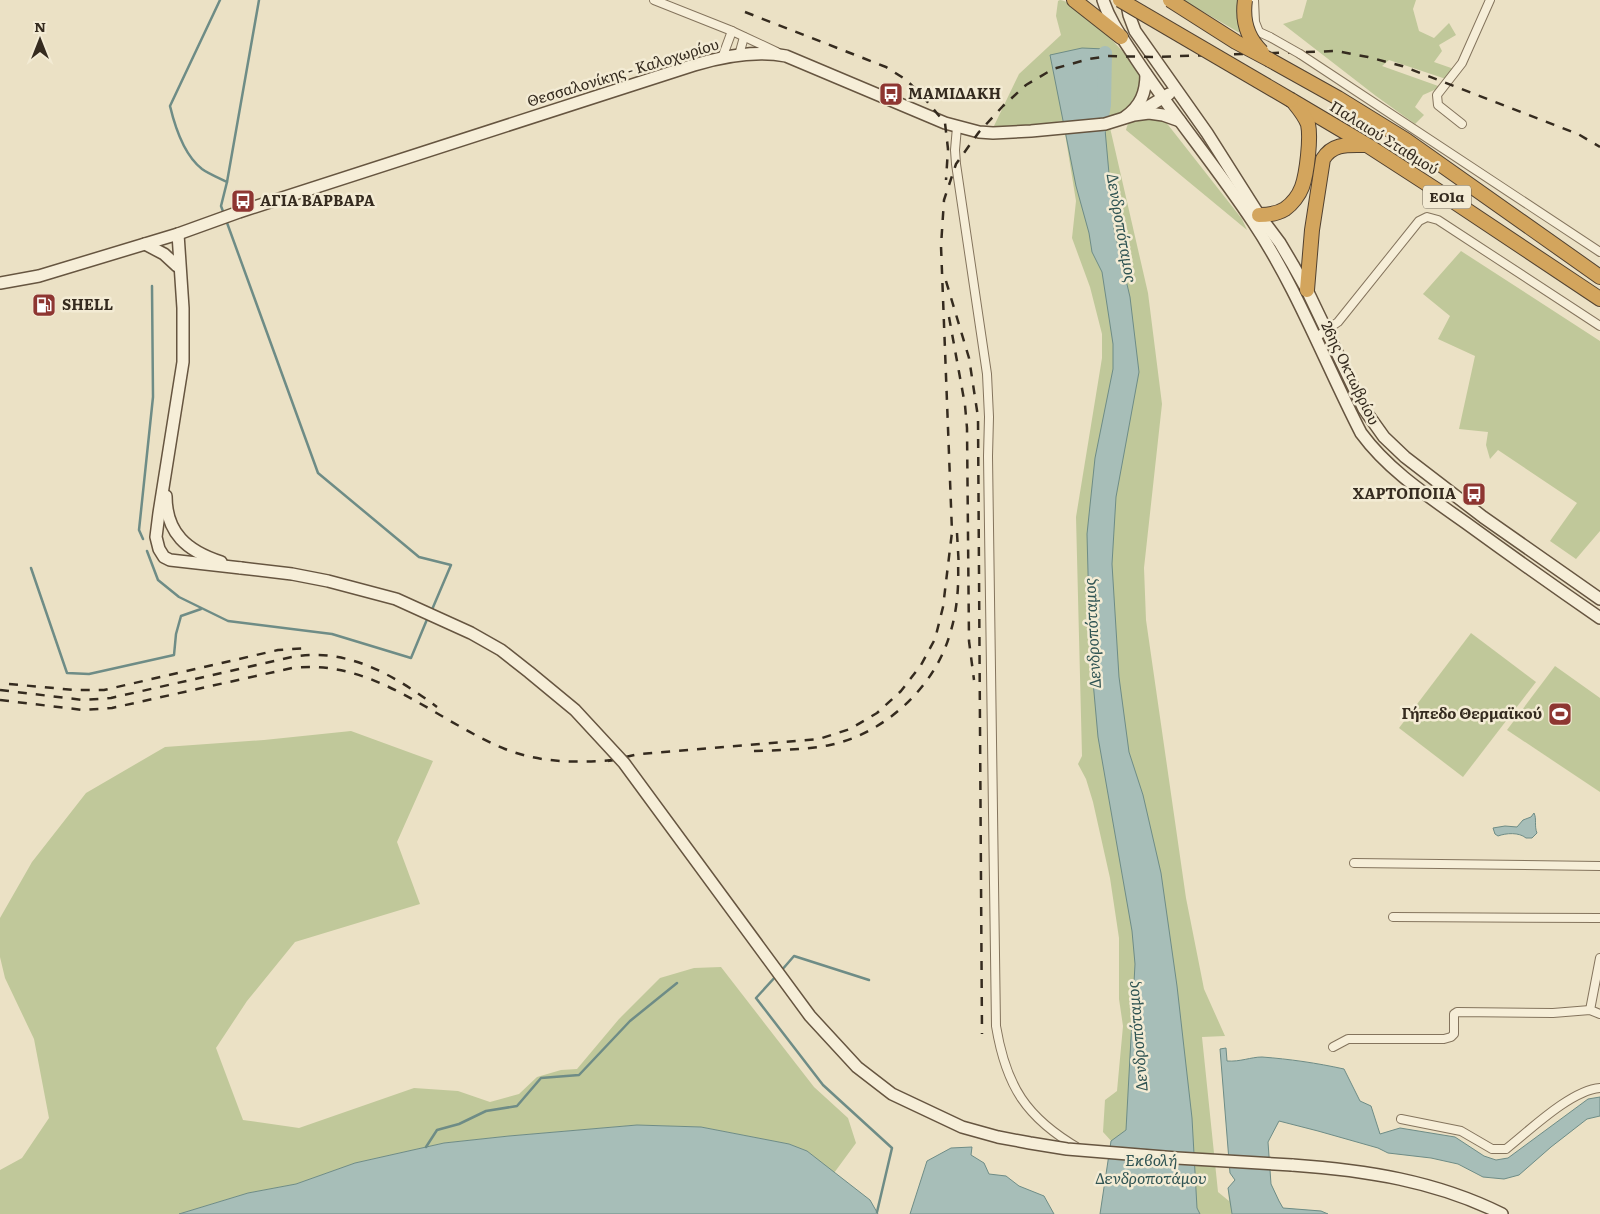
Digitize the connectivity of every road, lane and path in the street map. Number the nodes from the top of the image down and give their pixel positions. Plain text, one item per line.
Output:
1 (654, 0) edge
2 (1074, 0) edge
3 (1102, 0) edge
4 (1120, 0) edge
5 (1126, 0) edge
6 (1170, 0) edge
7 (1245, 0) edge
8 (1254, 0) edge
9 (1490, 0) edge
10 (732, 31) junction
11 (744, 37) junction
12 (1121, 38) junction
13 (739, 55) junction
14 (786, 56) junction
15 (722, 58) junction
16 (1270, 60) junction
17 (1146, 74) junction
18 (1176, 89) junction
19 (1163, 98) junction
20 (1291, 100) junction
21 (1134, 115) junction
22 (1121, 120) junction
23 (1180, 121) junction
24 (1462, 124) dead end
25 (957, 127) junction
26 (1367, 145) junction
27 (1259, 215) junction
28 (178, 234) junction
29 (164, 238) junction
30 (145, 244) junction
31 (1600, 252) edge
32 (178, 270) junction
33 (1600, 277) edge
34 (0, 283) edge
35 (1308, 290) junction
36 (1600, 299) edge
37 (1600, 326) edge
38 (1327, 331) junction
39 (1315, 338) junction
40 (165, 476) junction
41 (241, 568) junction
42 (1600, 599) edge
43 (1600, 618) edge
44 (1354, 863) dead end
45 (1600, 866) edge
46 (1393, 917) dead end
47 (1600, 918) edge
48 (1600, 958) edge
49 (1590, 1010) junction
50 (1600, 1014) edge
51 (1332, 1047) dead end
52 (1600, 1088) edge
53 (1401, 1119) dead end
54 (1082, 1150) junction
55 (1502, 1214) edge

1 - 10 street
2 - 12 highway
3 - 12 main road, 26ης Οκτωβρίου
4 - 20 highway, Παλαιού Σταθμού / ΕΟ1α, bridge
5 - 18 main road, 26ης Οκτωβρίου
6 - 16 highway, ΕΟ1α, bridge
7 - 16 highway, bridge
8 - 31 street, bridge
9 - 24 street
10 - 11 street
10 - 15 street
11 - 13 street
11 - 14 street
12 - 17 main road, 26ης Οκτωβρίου
13 - 14 main road, Θεσσαλονίκης - Καλοχωρίου
13 - 15 main road, Θεσσαλονίκης - Καλοχωρίου
14 - 25 main road, Θεσσαλονίκης - Καλοχωρίου
15 - 28 main road, Θεσσαλονίκης - Καλοχωρίου
16 - 33 highway, Παλαιού Σταθμού / ΕΟ1α
17 - 19 main road, 26ης Οκτωβρίου
17 - 22 main road
18 - 19 main road
18 - 27 main road, 26ης Οκτωβρίου
19 - 21 main road
19 - 23 main road, 26ης Οκτωβρίου
20 - 26 highway, Παλαιού Σταθμού / ΕΟ1α
20 - 27 highway
21 - 22 main road, Θεσσαλονίκης - Καλοχωρίου
21 - 23 main road
22 - 25 main road, Θεσσαλονίκης - Καλοχωρίου
23 - 39 main road, 26ης Οκτωβρίου
25 - 54 street
26 - 35 highway
26 - 36 highway, Παλαιού Σταθμού / ΕΟ1α
27 - 35 main road, 26ης Οκτωβρίου
28 - 29 main road
28 - 32 main road
29 - 30 main road
29 - 32 main road
30 - 32 main road
30 - 34 main road
32 - 40 main road
35 - 38 main road, 26ης Οκτωβρίου
37 - 38 street
38 - 39 street
38 - 42 main road, 26ης Οκτωβρίου
39 - 43 main road, 26ης Οκτωβρίου
40 - 41 main road
40 - 41 main road
41 - 54 main road, bridge
44 - 45 street
46 - 47 street
48 - 49 street
49 - 50 street
49 - 51 street
52 - 53 street
54 - 55 main road, bridge

